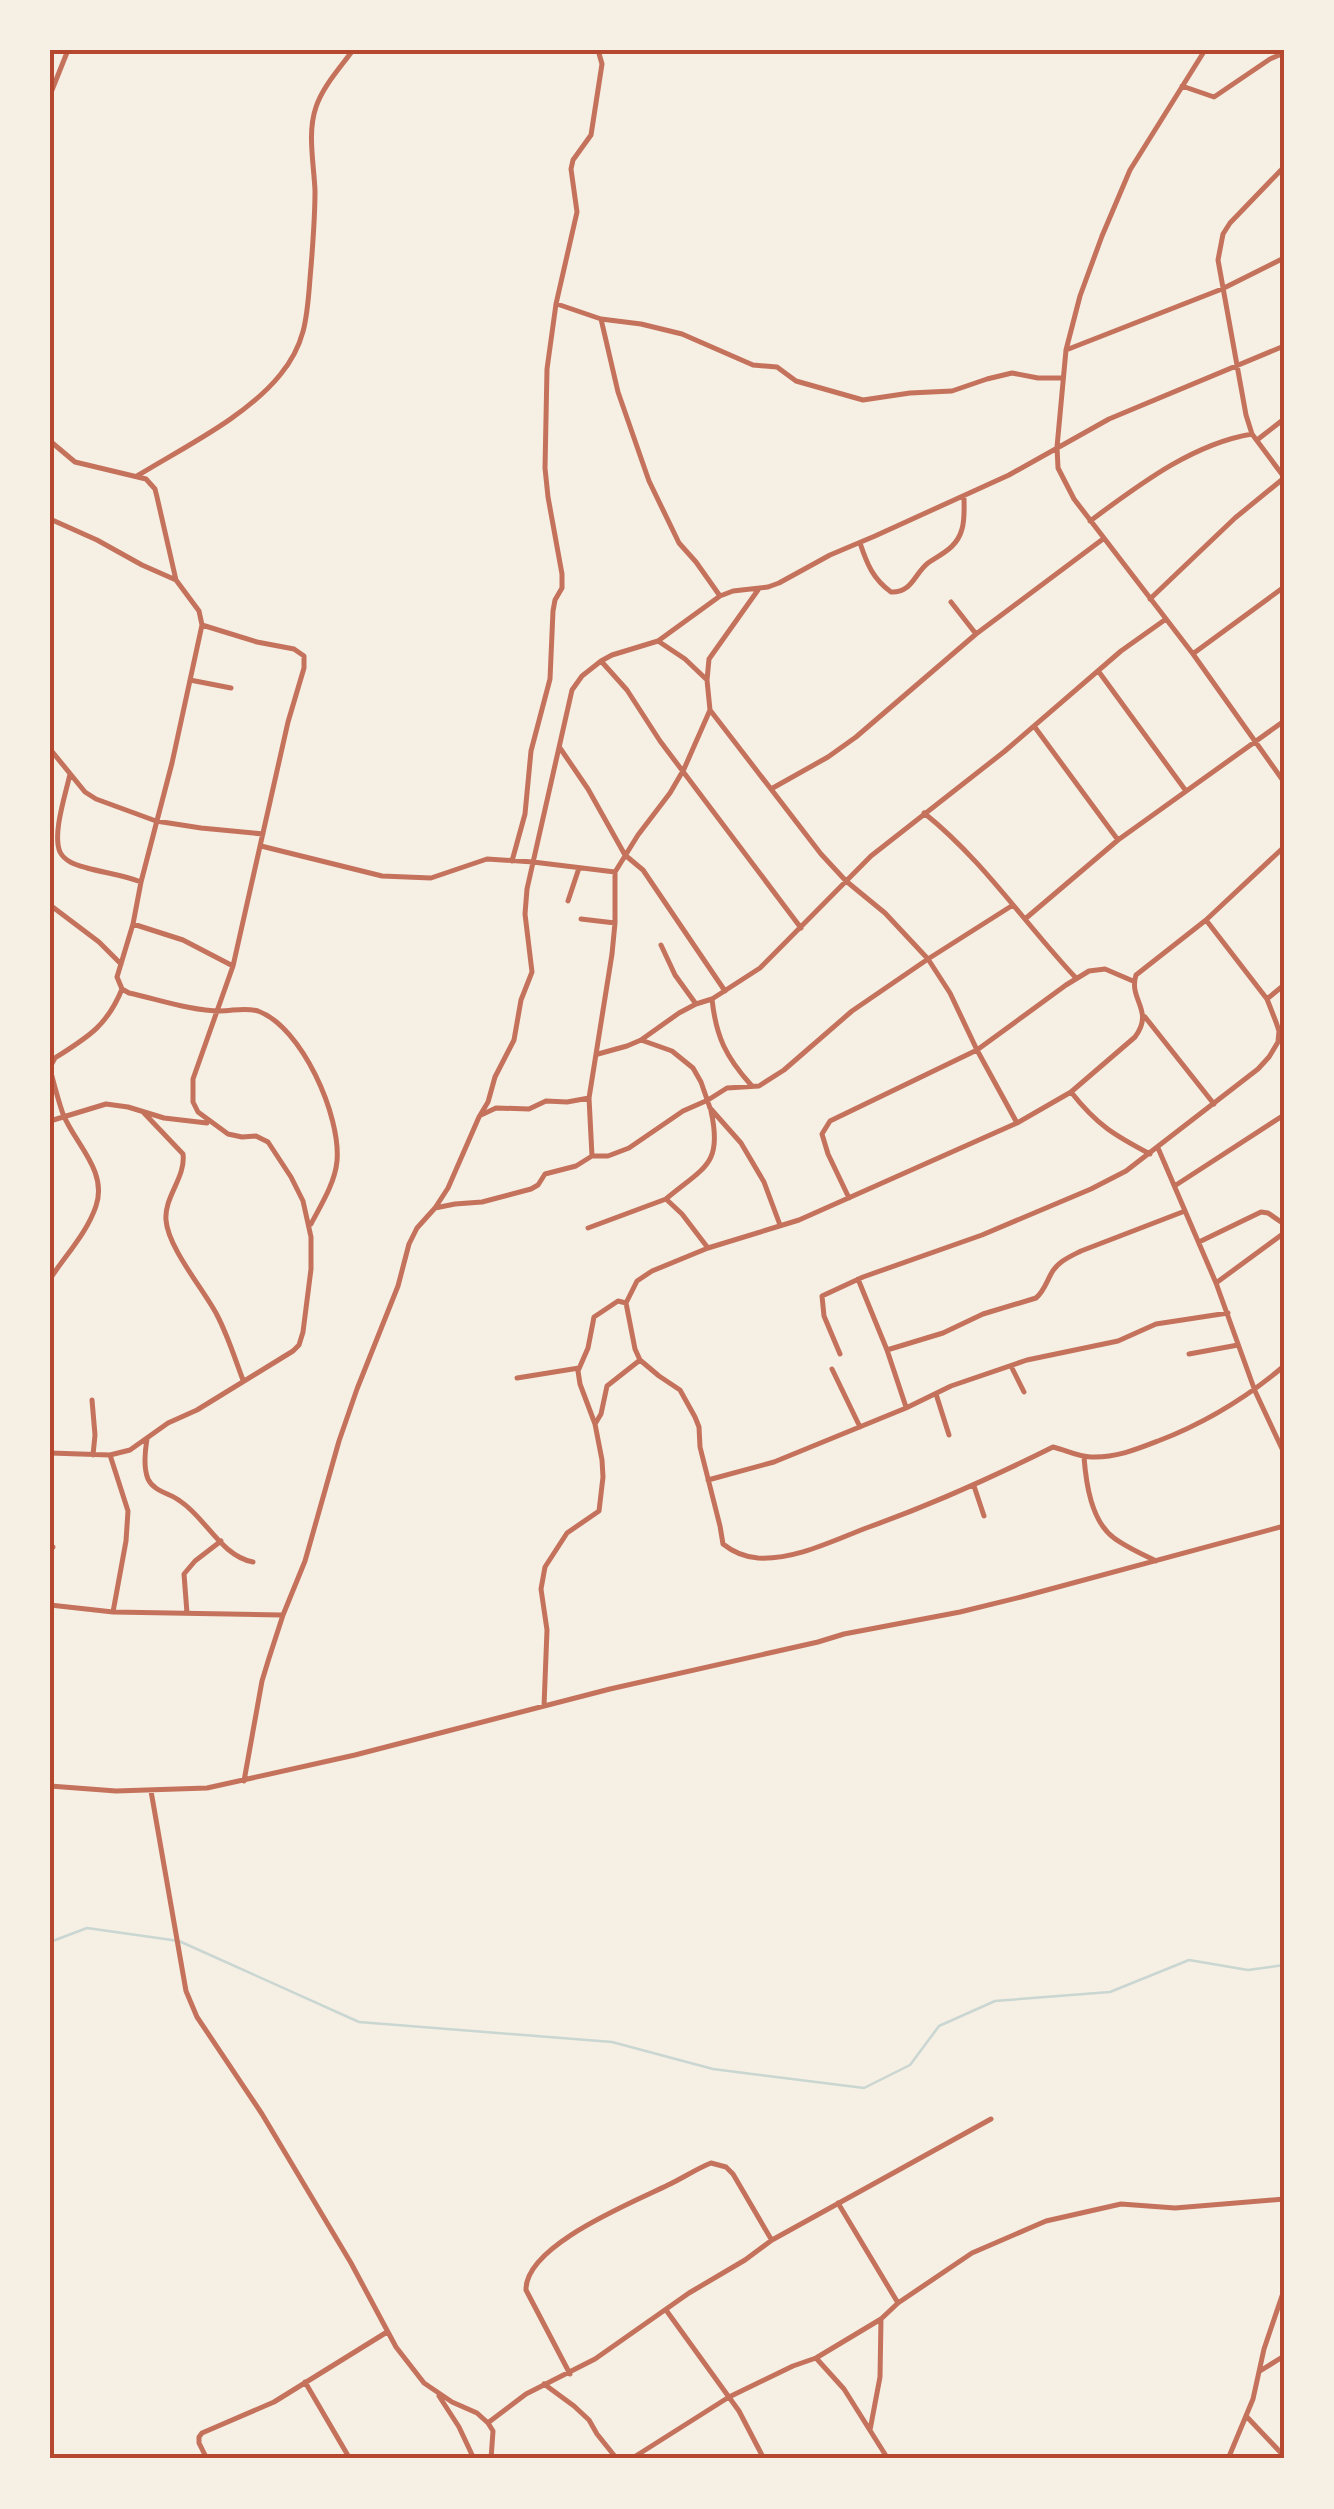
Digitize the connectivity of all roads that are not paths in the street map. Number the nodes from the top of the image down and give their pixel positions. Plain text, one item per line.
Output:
1 (68, 50) edge
2 (353, 50) edge
3 (598, 50) edge
4 (606, 50) edge
5 (1205, 50) edge
6 (1284, 53) edge
7 (602, 64) junction
8 (1182, 86) junction
9 (50, 96) edge
10 (1284, 166) edge
11 (1284, 258) edge
12 (1222, 289) junction
13 (556, 304) junction
14 (601, 319) junction
15 (1284, 346) edge
16 (1066, 350) junction
17 (1236, 365) junction
18 (1062, 378) junction
19 (1284, 419) edge
20 (1254, 437) junction
21 (50, 441) edge
22 (1056, 448) junction
23 (135, 478) junction
24 (1284, 478) edge
25 (964, 495) junction
26 (50, 519) edge
27 (1090, 521) junction
28 (1103, 538) junction
29 (860, 543) junction
30 (176, 580) junction
31 (1284, 587) edge
32 (758, 589) junction
33 (720, 596) junction
34 (1150, 599) junction
35 (952, 602) dead end
36 (1166, 619) junction
37 (202, 624) junction
38 (976, 634) junction
39 (658, 640) junction
40 (1193, 654) junction
41 (601, 661) junction
42 (1098, 671) junction
43 (190, 680) junction
44 (707, 680) junction
45 (231, 688) dead end
46 (710, 710) junction
47 (1284, 721) edge
48 (1034, 726) junction
49 (1256, 742) junction
50 (560, 748) junction
51 (50, 749) edge
52 (684, 770) junction
53 (71, 772) junction
54 (1284, 782) edge
55 (771, 789) junction
56 (1186, 791) junction
57 (924, 814) junction
58 (156, 822) junction
59 (264, 834) junction
60 (1118, 840) junction
61 (261, 846) junction
62 (1284, 847) edge
63 (624, 855) junction
64 (512, 861) junction
65 (533, 862) junction
66 (580, 868) junction
67 (615, 872) junction
68 (846, 881) junction
69 (140, 882) junction
70 (568, 900) dead end
71 (1013, 905) junction
72 (50, 906) edge
73 (581, 919) dead end
74 (1025, 919) junction
75 (1206, 920) junction
76 (615, 922) junction
77 (132, 924) junction
78 (801, 928) junction
79 (660, 945) dead end
80 (928, 959) junction
81 (121, 964) junction
82 (233, 966) junction
83 (1076, 978) junction
84 (1133, 981) junction
85 (1284, 984) edge
86 (122, 989) junction
87 (725, 992) junction
88 (1267, 999) junction
89 (712, 1000) junction
90 (696, 1004) junction
91 (218, 1011) junction
92 (1144, 1017) junction
93 (640, 1040) junction
94 (977, 1050) junction
95 (597, 1054) junction
96 (50, 1068) edge
97 (750, 1085) junction
98 (1071, 1092) junction
99 (589, 1098) junction
100 (709, 1104) junction
101 (1214, 1104) junction
102 (144, 1113) junction
103 (1284, 1115) edge
104 (479, 1116) junction
105 (64, 1117) junction
106 (50, 1120) edge
107 (212, 1123) junction
108 (1017, 1123) junction
109 (1158, 1148) junction
110 (1150, 1154) junction
111 (592, 1156) junction
112 (1176, 1185) junction
113 (849, 1198) junction
114 (666, 1199) junction
115 (435, 1208) junction
116 (1185, 1211) junction
117 (1284, 1224) edge
118 (780, 1225) junction
119 (310, 1227) junction
120 (588, 1228) dead end
121 (1284, 1233) edge
122 (1198, 1242) junction
123 (708, 1248) junction
124 (53, 1270) edge
125 (50, 1279) edge
126 (858, 1279) junction
127 (1216, 1283) junction
128 (626, 1303) junction
129 (1228, 1314) junction
130 (1238, 1344) junction
131 (887, 1350) junction
132 (840, 1354) dead end
133 (1189, 1354) dead end
134 (640, 1360) junction
135 (1011, 1366) junction
136 (1284, 1366) edge
137 (579, 1368) junction
138 (832, 1369) dead end
139 (518, 1378) dead end
140 (243, 1380) junction
141 (1255, 1390) junction
142 (1024, 1392) dead end
143 (936, 1394) junction
144 (92, 1400) dead end
145 (906, 1408) junction
146 (595, 1424) junction
147 (860, 1428) junction
148 (949, 1434) dead end
149 (147, 1439) junction
150 (50, 1453) edge
151 (1284, 1453) edge
152 (110, 1455) junction
153 (93, 1456) junction
154 (1084, 1457) junction
155 (708, 1480) junction
156 (974, 1486) junction
157 (984, 1516) dead end
158 (1284, 1526) edge
159 (221, 1542) junction
160 (1156, 1561) junction
161 (253, 1562) dead end
162 (50, 1604) edge
163 (113, 1612) junction
164 (188, 1613) junction
165 (283, 1615) junction
166 (544, 1706) junction
167 (244, 1781) junction
168 (50, 1786) edge
169 (150, 1791) junction
170 (990, 2119) dead end
171 (1284, 2198) edge
172 (838, 2202) junction
173 (772, 2240) junction
174 (1284, 2290) edge
175 (898, 2304) junction
176 (666, 2310) junction
177 (882, 2319) junction
178 (387, 2332) junction
179 (1284, 2356) edge
180 (816, 2358) junction
181 (1260, 2371) junction
182 (570, 2374) junction
183 (305, 2382) junction
184 (544, 2384) junction
185 (437, 2392) junction
186 (729, 2397) junction
187 (1247, 2417) junction
188 (488, 2423) junction
189 (870, 2430) junction
190 (1284, 2456) edge
191 (639, 2457) edge
192 (206, 2459) edge
193 (350, 2459) edge
194 (474, 2459) edge
195 (491, 2459) edge
196 (617, 2459) edge
197 (631, 2459) edge
198 (764, 2459) edge
199 (888, 2459) edge
200 (1228, 2459) edge

1 - 9 street
2 - 23 street
3 - 7 street
4 - 7 street
5 - 8 street
6 - 8 street
7 - 13 street
8 - 16 street
10 - 12 street
11 - 12 street
12 - 16 street
12 - 17 street
13 - 14 street
13 - 64 street
14 - 18 street
14 - 33 street
15 - 17 street
16 - 18 street
17 - 20 street
17 - 22 street
18 - 22 street
19 - 20 street
20 - 24 street
20 - 27 street
21 - 23 street
22 - 25 street
22 - 27 street
23 - 30 street
24 - 34 street
25 - 29 street
25 - 29 street
26 - 30 street
27 - 28 street
28 - 34 street
28 - 38 street
29 - 32 street
30 - 37 street
31 - 40 street
32 - 33 street
32 - 44 street
33 - 39 street
34 - 36 street
35 - 38 street
36 - 40 street
36 - 42 street
37 - 43 street
37 - 59 street
38 - 55 street
39 - 41 street
39 - 44 street
40 - 49 street
41 - 50 street
41 - 52 street
42 - 48 street
42 - 56 street
43 - 45 street
43 - 58 street
44 - 46 street
46 - 52 street
46 - 55 street
47 - 49 street
48 - 57 street
48 - 60 street
49 - 54 street
49 - 56 street
50 - 63 street
50 - 65 street
51 - 53 street
52 - 63 street
52 - 78 street
53 - 58 street
53 - 69 street
55 - 68 street
56 - 60 street
57 - 68 street
57 - 71 street
58 - 59 street
58 - 69 street
59 - 61 street
60 - 74 street
61 - 64 street
61 - 82 street
62 - 75 street
63 - 67 street
63 - 87 street
64 - 65 street
65 - 66 street
65 - 104 street
66 - 67 street
66 - 70 street
67 - 76 street
68 - 78 street
68 - 80 street
69 - 77 street
71 - 74 street
71 - 80 street
72 - 81 street
73 - 76 street
74 - 83 street
75 - 84 street
75 - 88 street
76 - 95 street
77 - 81 street
77 - 82 street
78 - 87 street
79 - 90 street
80 - 94 street
80 - 97 street
81 - 86 street
82 - 91 street
83 - 84 street
83 - 94 street
84 - 92 street
85 - 88 street
86 - 91 street
86 - 96 street
87 - 89 street
88 - 101 street
89 - 90 street
89 - 97 street
90 - 93 street
91 - 107 street
91 - 119 street
92 - 98 street
92 - 101 street
93 - 95 street
93 - 100 street
94 - 108 street
94 - 113 street
95 - 99 street
96 - 105 street
97 - 100 street
98 - 108 street
98 - 110 street
99 - 104 street
99 - 111 street
100 - 111 street
100 - 114 street
100 - 118 street
101 - 109 street
102 - 105 street
102 - 107 street
102 - 140 street
103 - 112 street
104 - 115 street
105 - 106 street
105 - 124 street
107 - 119 street
108 - 113 street
109 - 110 street
109 - 112 street
110 - 126 street
111 - 115 street
112 - 116 street
113 - 118 street
114 - 120 street
114 - 123 street
115 - 165 street
116 - 122 street
116 - 131 street
117 - 122 street
118 - 123 street
119 - 140 street
121 - 127 street
122 - 127 street
123 - 128 street
124 - 125 street
126 - 131 street
126 - 132 street
127 - 129 street
128 - 134 street
128 - 137 street
129 - 130 street
129 - 135 street
130 - 133 street
130 - 141 street
131 - 145 street
134 - 146 street
134 - 155 street
135 - 142 street
135 - 143 street
136 - 141 street
137 - 139 street
137 - 146 street
138 - 147 street
140 - 149 street
141 - 151 street
141 - 154 street
143 - 145 street
143 - 148 street
144 - 153 street
145 - 147 street
146 - 166 street
147 - 155 street
149 - 152 street
149 - 159 street
150 - 153 street
152 - 153 street
152 - 163 street
154 - 156 street
154 - 160 street
155 - 156 street
156 - 157 street
158 - 160 street
159 - 161 street
159 - 164 street
160 - 166 street
162 - 163 street
163 - 164 street
164 - 165 street
165 - 167 street
166 - 167 street
167 - 169 street
168 - 169 street
169 - 178 street
170 - 172 street
171 - 175 street
172 - 173 street
172 - 175 street
173 - 176 street
173 - 182 street
174 - 181 street
175 - 177 street
176 - 182 street
176 - 186 street
177 - 180 street
177 - 189 street
178 - 183 street
178 - 185 street
179 - 181 street
180 - 186 street
180 - 189 street
181 - 187 street
182 - 184 street
183 - 192 street
183 - 193 street
184 - 188 street
184 - 196 street
185 - 188 street
185 - 194 street
186 - 191 street
186 - 198 street
187 - 190 street
187 - 200 street
188 - 195 street
189 - 199 street
191 - 197 street

